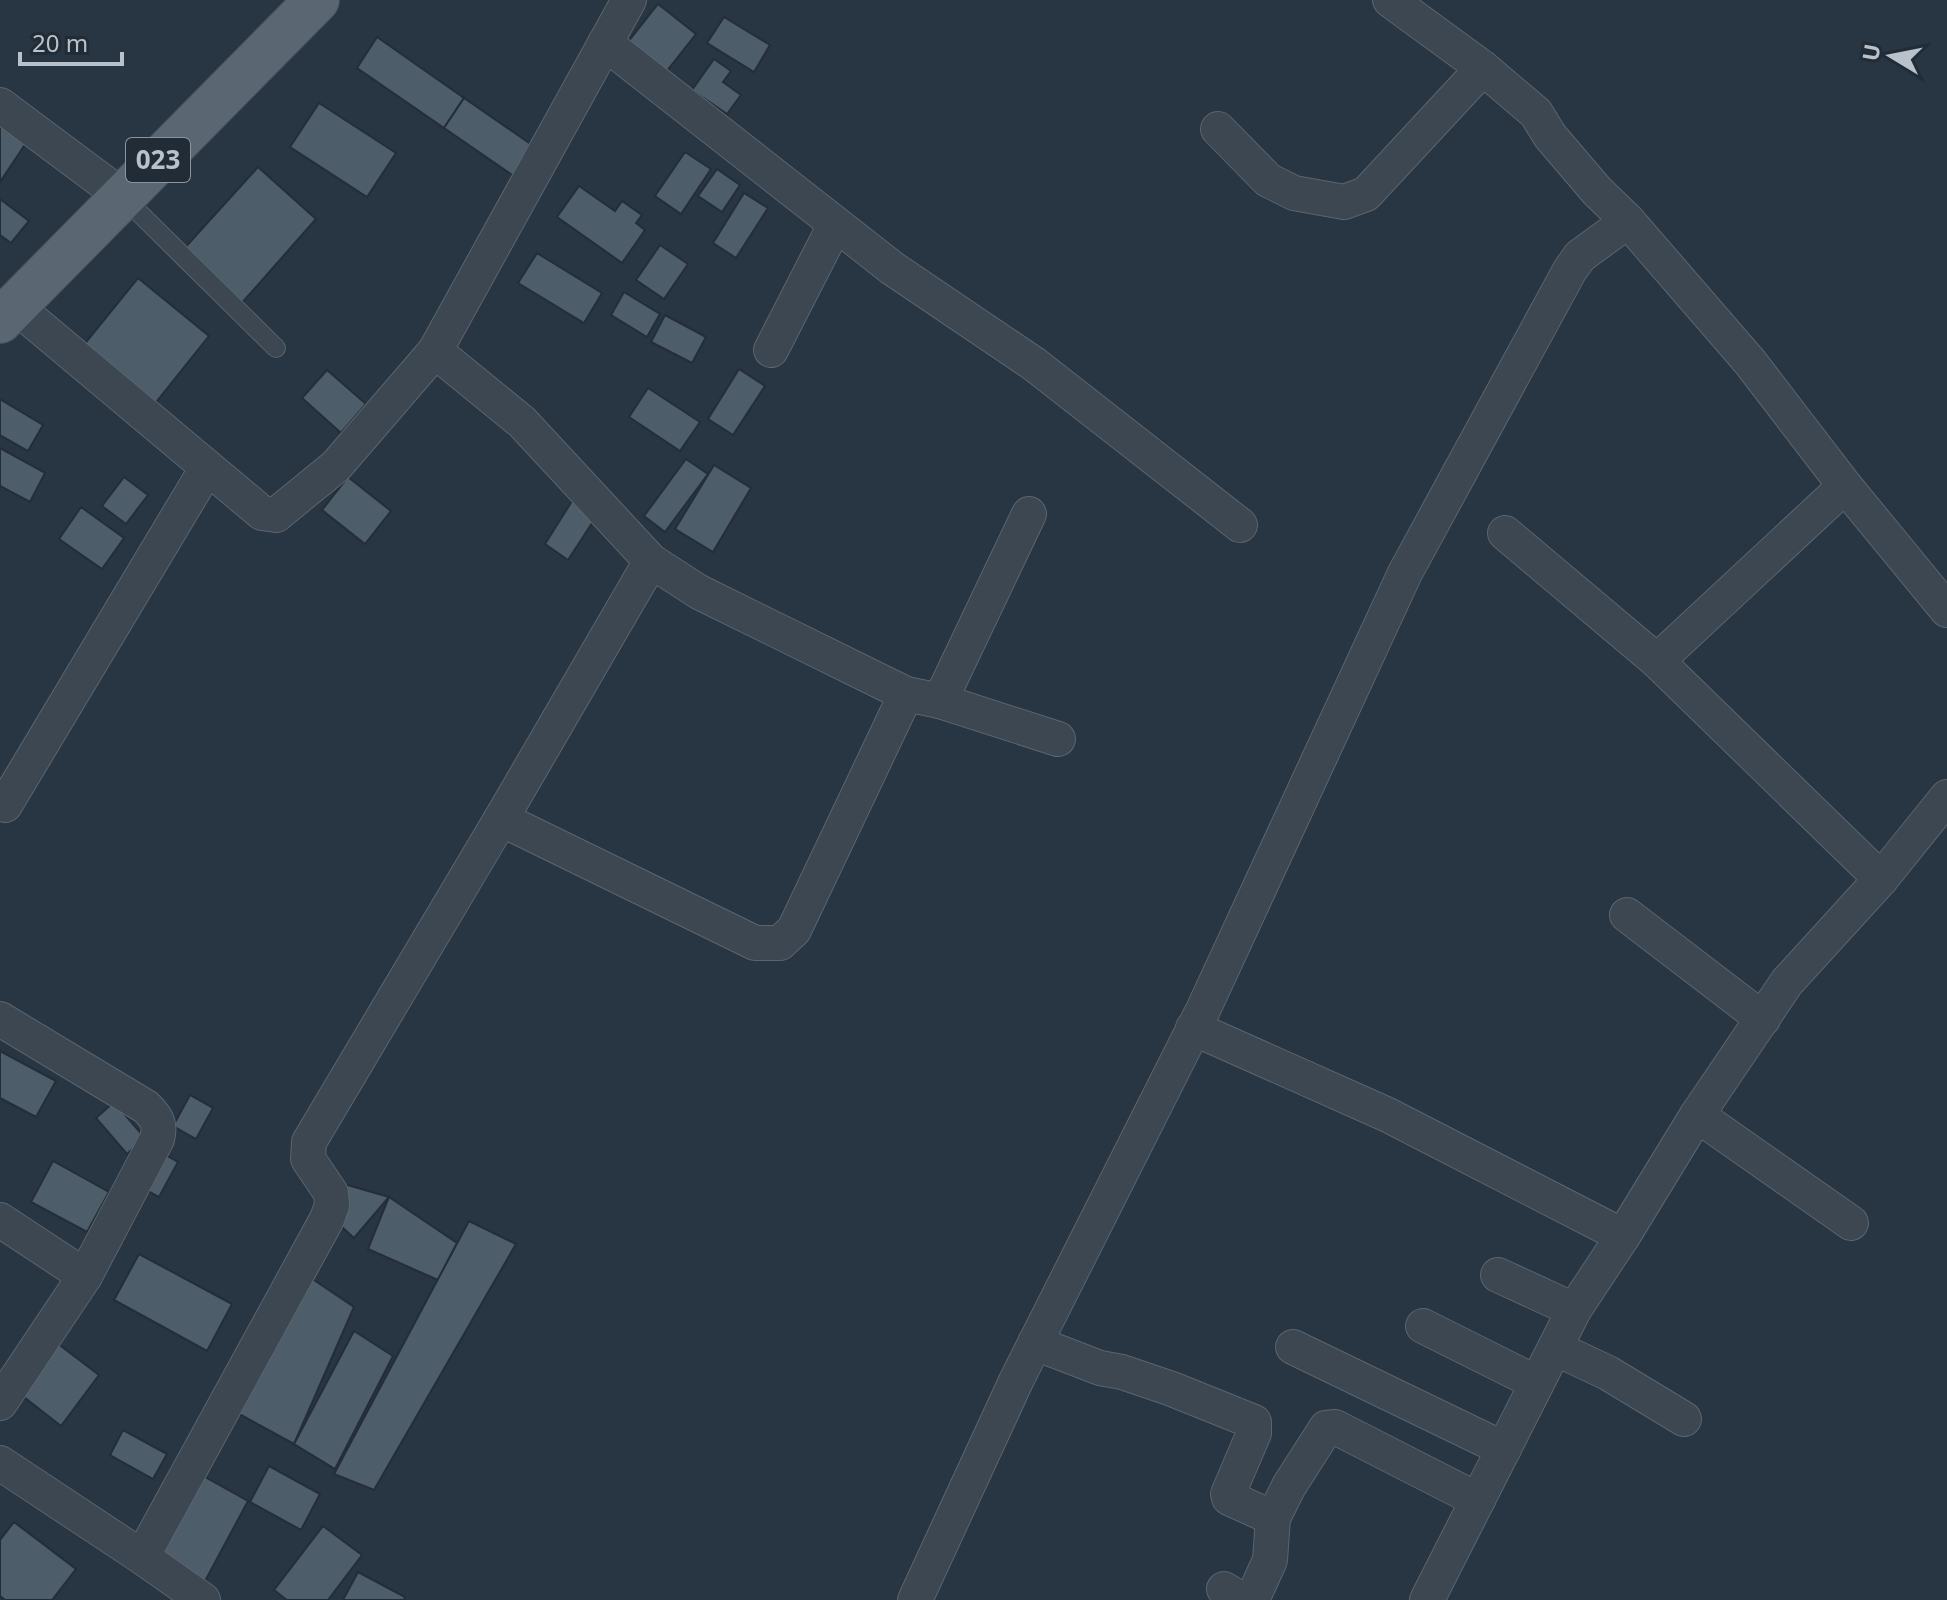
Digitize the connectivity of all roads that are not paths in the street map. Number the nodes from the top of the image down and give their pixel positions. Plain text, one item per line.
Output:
1 (317, 0) edge
2 (629, 0) edge
3 (1390, 0) edge
4 (605, 43) junction
5 (1483, 68) junction
6 (0, 105) edge
7 (1218, 129) dead end
8 (122, 196) junction
9 (1628, 221) junction
10 (835, 225) junction
11 (8, 314) edge
12 (276, 348) dead end
13 (771, 350) dead end
14 (435, 351) junction
15 (207, 468) junction
16 (1845, 486) junction
17 (1029, 514) dead end
18 (1240, 525) dead end
19 (1505, 533) dead end
20 (651, 561) junction
21 (1947, 610) edge
22 (1657, 661) junction
23 (906, 694) junction
24 (940, 701) junction
25 (1058, 739) dead end
26 (1947, 797) edge
27 (5, 805) dead end
28 (501, 819) junction
29 (1881, 879) junction
30 (1627, 915) dead end
31 (0, 1019) edge
32 (1763, 1019) junction
33 (1193, 1028) junction
34 (1697, 1115) junction
35 (0, 1220) edge
36 (1851, 1223) dead end
37 (1623, 1236) junction
38 (1498, 1275) dead end
39 (85, 1276) junction
40 (1574, 1310) junction
41 (1423, 1326) dead end
42 (1035, 1343) junction
43 (1293, 1347) dead end
44 (1555, 1348) junction
45 (1537, 1383) junction
46 (0, 1403) edge
47 (1684, 1419) dead end
48 (1504, 1449) junction
49 (0, 1463) edge
50 (1478, 1500) junction
51 (1273, 1518) junction
52 (142, 1557) junction
53 (1240, 1596) edge
54 (203, 1600) edge
55 (915, 1600) edge
56 (1427, 1600) edge

1 - 8 main road, 023
2 - 4 street
3 - 5 street
4 - 10 street
4 - 14 street
5 - 7 street
5 - 9 street
6 - 8 street
8 - 11 main road, 023
8 - 12 lane
9 - 16 street
9 - 33 street
10 - 13 street
10 - 18 street
11 - 15 street
14 - 15 street
14 - 20 street
15 - 27 street
16 - 21 street
16 - 22 street
17 - 24 street
19 - 22 street
20 - 23 street
20 - 28 street
22 - 29 street
23 - 24 street
23 - 28 street
24 - 25 street
26 - 29 street
28 - 52 street
29 - 32 street
30 - 32 street
31 - 39 street
32 - 34 street
33 - 37 street
33 - 42 street
34 - 36 street
34 - 37 street
35 - 39 street
37 - 40 street
38 - 40 street
39 - 46 street
40 - 44 street
41 - 45 street
42 - 51 street
42 - 55 street
43 - 48 street
44 - 45 street
44 - 47 street
45 - 48 street
48 - 50 street
49 - 52 street
50 - 51 street
50 - 56 street
51 - 53 street
52 - 54 street

